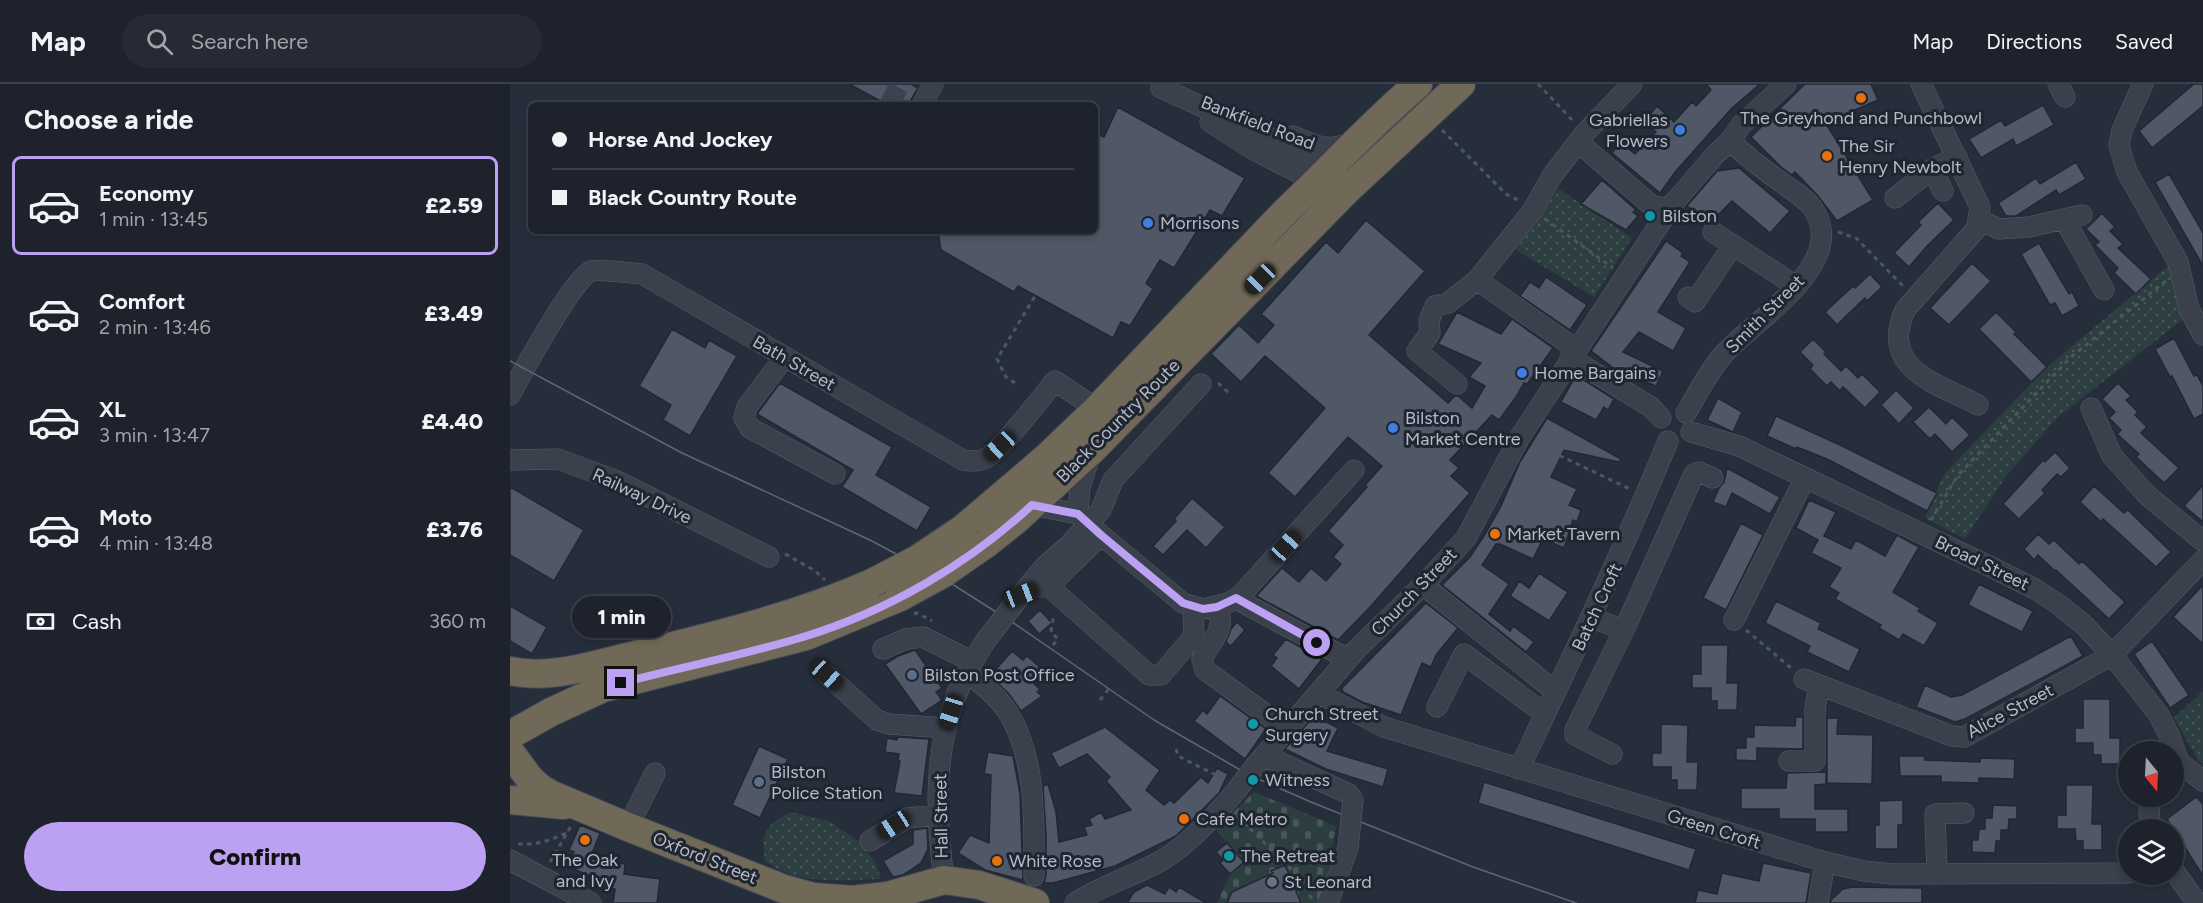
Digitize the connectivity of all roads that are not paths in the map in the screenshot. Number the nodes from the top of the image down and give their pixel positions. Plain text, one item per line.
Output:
1 (933, 84) edge
2 (1418, 84) edge
3 (1461, 84) edge
4 (1632, 84) edge
5 (1786, 84) edge
6 (1921, 84) edge
7 (2143, 84) edge
8 (1157, 86) edge
9 (924, 102) edge
10 (1433, 120) junction
11 (1581, 137) junction
12 (1355, 141) junction
13 (1730, 141) junction
14 (1957, 156) junction
15 (1932, 170) junction
16 (1317, 182) junction
17 (1943, 191) dead end
18 (1894, 198) dead end
19 (1672, 205) junction
20 (1323, 216) junction
21 (1978, 219) junction
22 (1713, 232) dead end
23 (1733, 245) junction
24 (1477, 280) junction
25 (1796, 286) junction
26 (2104, 290) dead end
27 (1688, 297) dead end
28 (2203, 335) edge
29 (1573, 354) junction
30 (784, 357) junction
31 (1201, 384) dead end
32 (1457, 384) dead end
33 (510, 395) edge
34 (1978, 405) dead end
35 (2091, 408) dead end
36 (1097, 409) junction
37 (1686, 413) junction
38 (1660, 418) junction
39 (1691, 432) junction
40 (1668, 441) junction
41 (1092, 450) junction
42 (510, 460) edge
43 (1354, 470) dead end
44 (835, 474) dead end
45 (1713, 478) dead end
46 (1804, 478) junction
47 (1032, 505) junction
48 (1089, 524) junction
49 (1631, 532) junction
50 (976, 535) junction
51 (2203, 541) edge
52 (1662, 545) junction
53 (769, 557) dead end
54 (2203, 560) edge
55 (1053, 583) junction
56 (1423, 585) junction
57 (1021, 595) junction
58 (1236, 598) junction
59 (1193, 607) junction
60 (1217, 607) junction
61 (1592, 618) junction
62 (1734, 620) road end
63 (1623, 630) junction
64 (883, 649) dead end
65 (2112, 655) junction
66 (1348, 659) junction
67 (970, 667) junction
68 (510, 671) edge
69 (827, 675) dead end
70 (1556, 692) junction
71 (1318, 693) junction
72 (1437, 707) dead end
73 (1545, 714) junction
74 (946, 728) junction
75 (1286, 729) junction
76 (510, 735) edge
77 (2171, 741) edge
78 (510, 752) edge
79 (1612, 754) dead end
80 (1789, 761) dead end
81 (1259, 762) junction
82 (1519, 769) junction
83 (2184, 770) edge
84 (655, 773) dead end
85 (2203, 781) edge
86 (510, 800) edge
87 (577, 806) junction
88 (1964, 813) dead end
89 (938, 815) junction
90 (628, 827) junction
91 (870, 840) dead end
92 (510, 860) edge
93 (1825, 862) junction
94 (2118, 873) edge
95 (1937, 874) junction
96 (944, 880) junction
97 (2184, 885) edge
98 (1034, 890) edge
99 (854, 902) edge
100 (591, 903) edge
101 (1076, 903) edge
102 (1328, 903) edge
103 (1818, 903) edge
104 (2197, 903) edge

1 - 9 street
2 - 12 highway, Black Country Route
3 - 10 highway, Black Country Route
4 - 11 street
5 - 13 street, Church Street
6 - 14 street
7 - 28 street
8 - 12 street, Bankfield Road
8 - 16 street
10 - 16 street
10 - 20 highway, Black Country Route
11 - 19 street
11 - 24 street
12 - 16 highway, Black Country Route
13 - 19 street, Church Street
13 - 25 street, Smith Street
14 - 15 street
14 - 21 street
15 - 17 street
15 - 18 street
16 - 20 street
16 - 36 highway, Black Country Route
19 - 29 street, Church Street
20 - 41 highway, Black Country Route
21 - 26 street
21 - 34 street
22 - 23 street
23 - 25 street
23 - 27 street
24 - 29 street
24 - 32 street
25 - 37 street, Smith Street
29 - 38 street
29 - 56 street, Church Street
30 - 33 street, Bath Street
30 - 36 street, Bath Street
30 - 44 street
31 - 48 street
35 - 51 street
36 - 50 highway, Black Country Route
37 - 38 street
37 - 39 street
38 - 40 street
39 - 40 street
39 - 46 street, Broad Street
40 - 49 street, Batch Croft
41 - 47 highway, Black Country Route
41 - 48 street
42 - 53 street, Railway Drive
43 - 58 street
45 - 52 street
46 - 62 street
46 - 65 street, Broad Street
47 - 48 street
47 - 50 highway, Black Country Route
48 - 55 street
48 - 57 street, Hall Street
48 - 59 street
49 - 52 street
49 - 61 street, Batch Croft
50 - 68 highway, Black Country Route, bridge
50 - 76 highway, Black Country Route, bridge
52 - 63 street
54 - 65 street, Alice Street
55 - 57 street
55 - 59 street
56 - 66 street, Church Street
56 - 70 street
57 - 67 street, Hall Street, bridge
58 - 60 street
58 - 66 street
59 - 60 street
60 - 75 street
61 - 63 street
61 - 70 street, Batch Croft
63 - 79 street
64 - 67 street
65 - 77 street, Broad Street
65 - 80 street, Alice Street
66 - 71 street, Church Street
67 - 74 street, Hall Street
67 - 98 street
69 - 74 street
70 - 73 street, Batch Croft
71 - 75 street, Church Street
71 - 82 street, Green Croft
72 - 73 street
73 - 82 street, Batch Croft
74 - 89 street, Hall Street
75 - 81 street, Church Street
78 - 87 highway, Oxford Street
81 - 101 street, Church Street, bridge
81 - 102 street, bridge
82 - 93 street, Green Croft
83 - 85 street, Broad Street
84 - 90 street
86 - 87 highway, Oxford Street
87 - 90 highway, Oxford Street
88 - 95 street
89 - 91 street
89 - 96 street, Hall Street
90 - 99 highway, Oxford Street
92 - 100 street
93 - 95 street, Green Croft
93 - 103 street
94 - 95 street, Green Croft
96 - 98 highway
96 - 99 highway, Oxford Street
97 - 104 street

